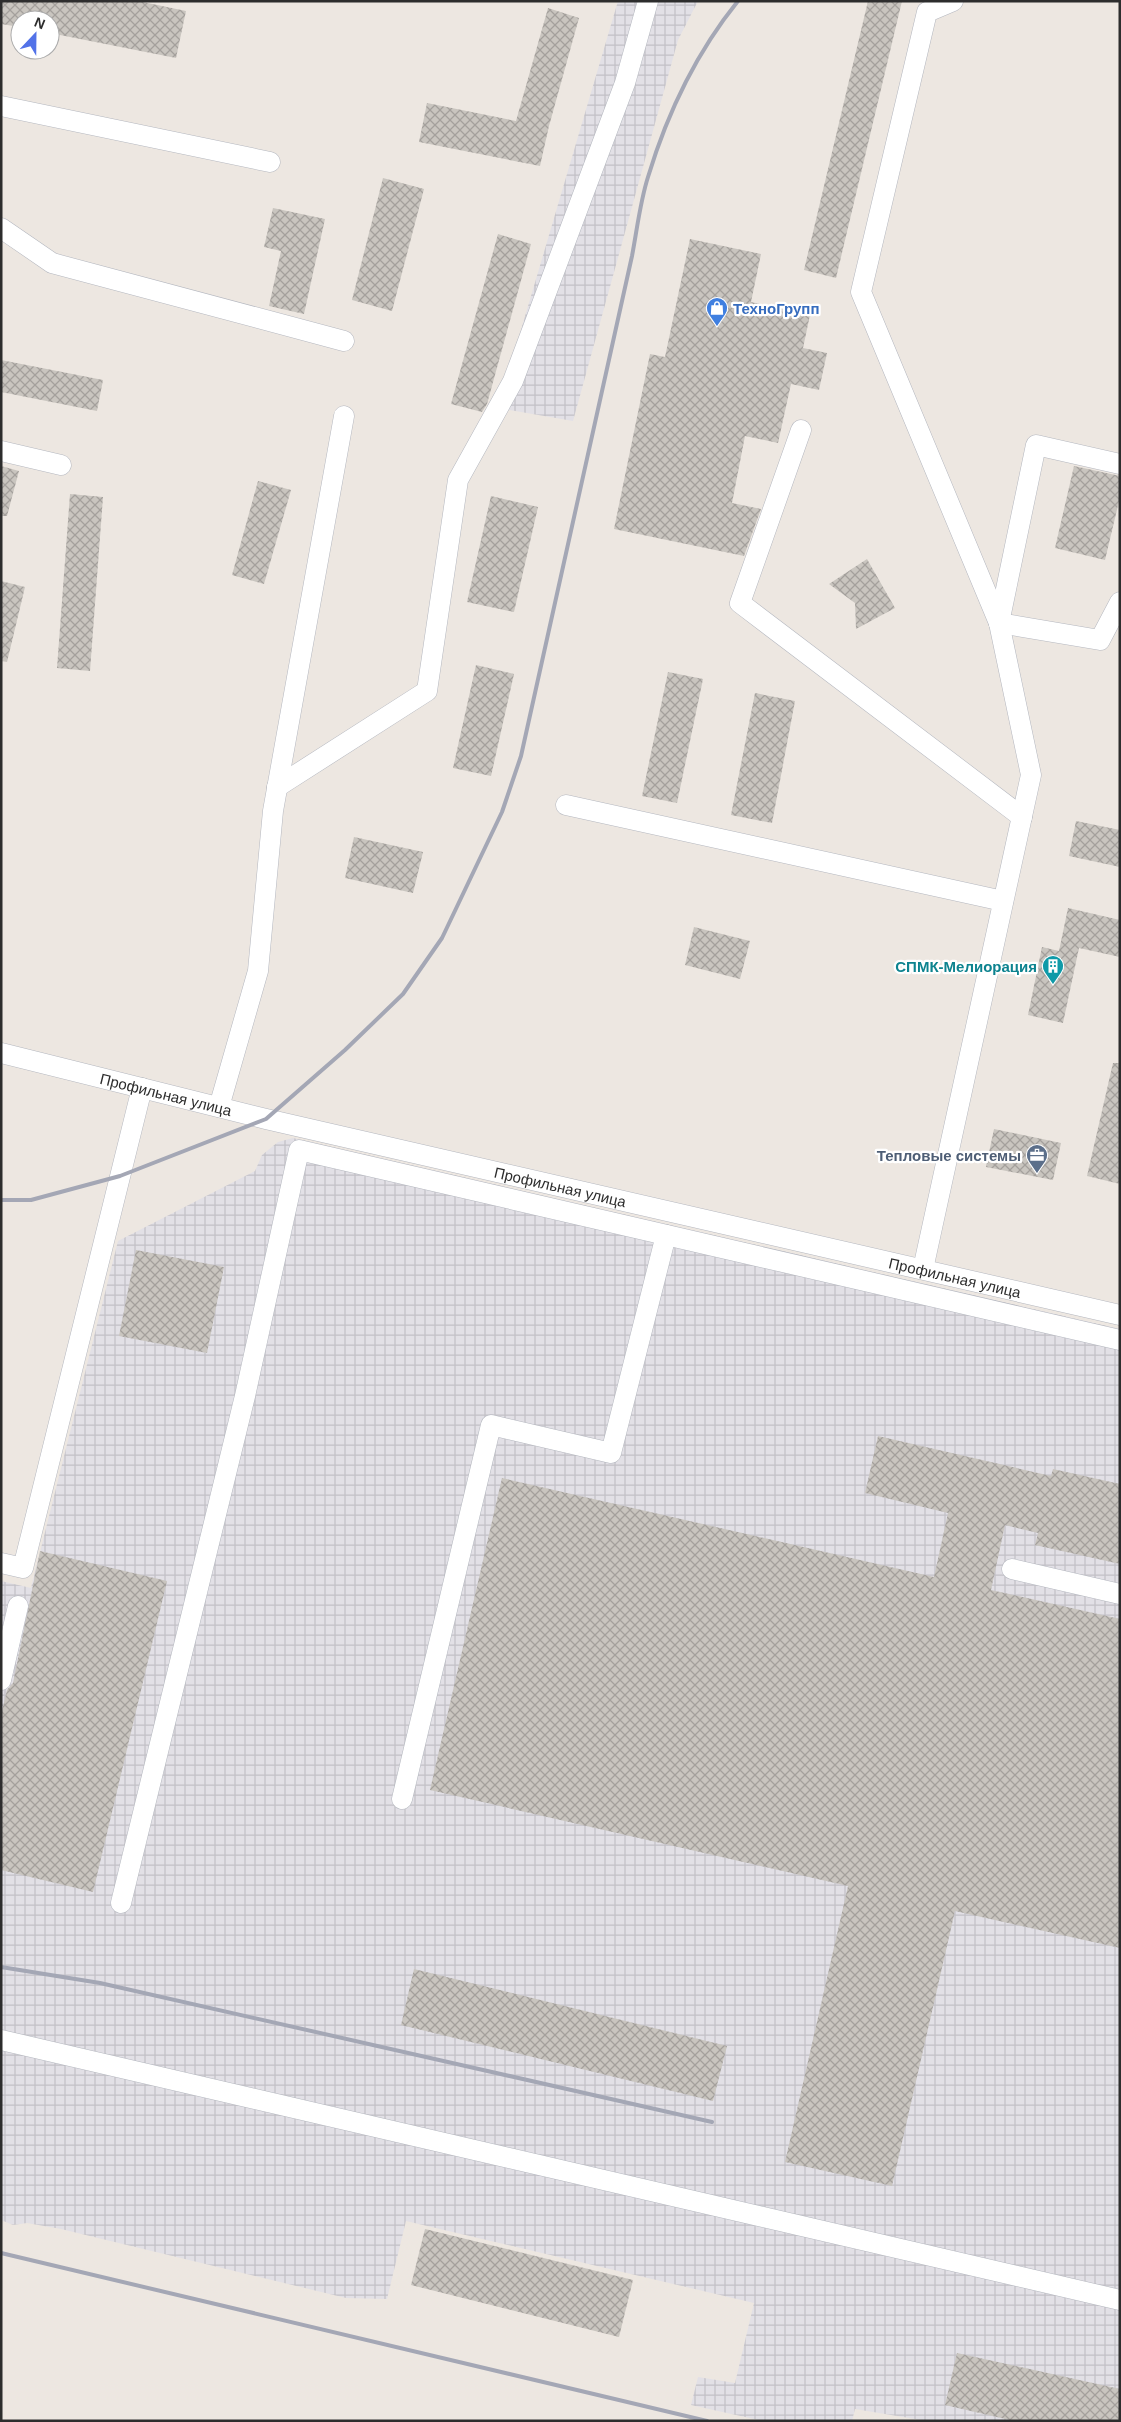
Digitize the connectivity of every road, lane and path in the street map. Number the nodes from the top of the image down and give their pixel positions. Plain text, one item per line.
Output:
1 (648, 1) edge
2 (953, 1) edge
3 (1, 106) edge
4 (270, 162) dead end
5 (1, 228) edge
6 (344, 341) dead end
7 (344, 416) dead end
8 (801, 430) dead end
9 (1, 451) edge
10 (1120, 464) edge
11 (61, 465) dead end
12 (1120, 602) edge
13 (999, 623) junction
14 (277, 787) junction
15 (566, 805) dead end
16 (1022, 817) junction
17 (1003, 901) junction
18 (1, 1052) edge
19 (142, 1088) junction
20 (220, 1107) junction
21 (666, 1235) junction
22 (923, 1269) junction
23 (1120, 1315) edge
24 (1120, 1340) edge
25 (1, 1563) edge
26 (1012, 1569) dead end
27 (1120, 1594) edge
28 (18, 1606) dead end
29 (1, 1680) edge
30 (402, 1799) dead end
31 (120, 1903) dead end
32 (1, 2040) edge
33 (1120, 2300) edge

1 - 14 street
2 - 13 street
3 - 4 street
5 - 6 street
7 - 14 street
8 - 16 street
9 - 11 street
10 - 13 street
12 - 13 street
13 - 16 street
14 - 20 street
15 - 17 street
16 - 17 street
17 - 22 street
18 - 19 street, Профильная улица
19 - 20 street, Профильная улица
19 - 25 street
20 - 22 street, Профильная улица
21 - 24 street
21 - 30 street
21 - 31 street
22 - 23 street, Профильная улица
26 - 27 street
28 - 29 street
32 - 33 street

